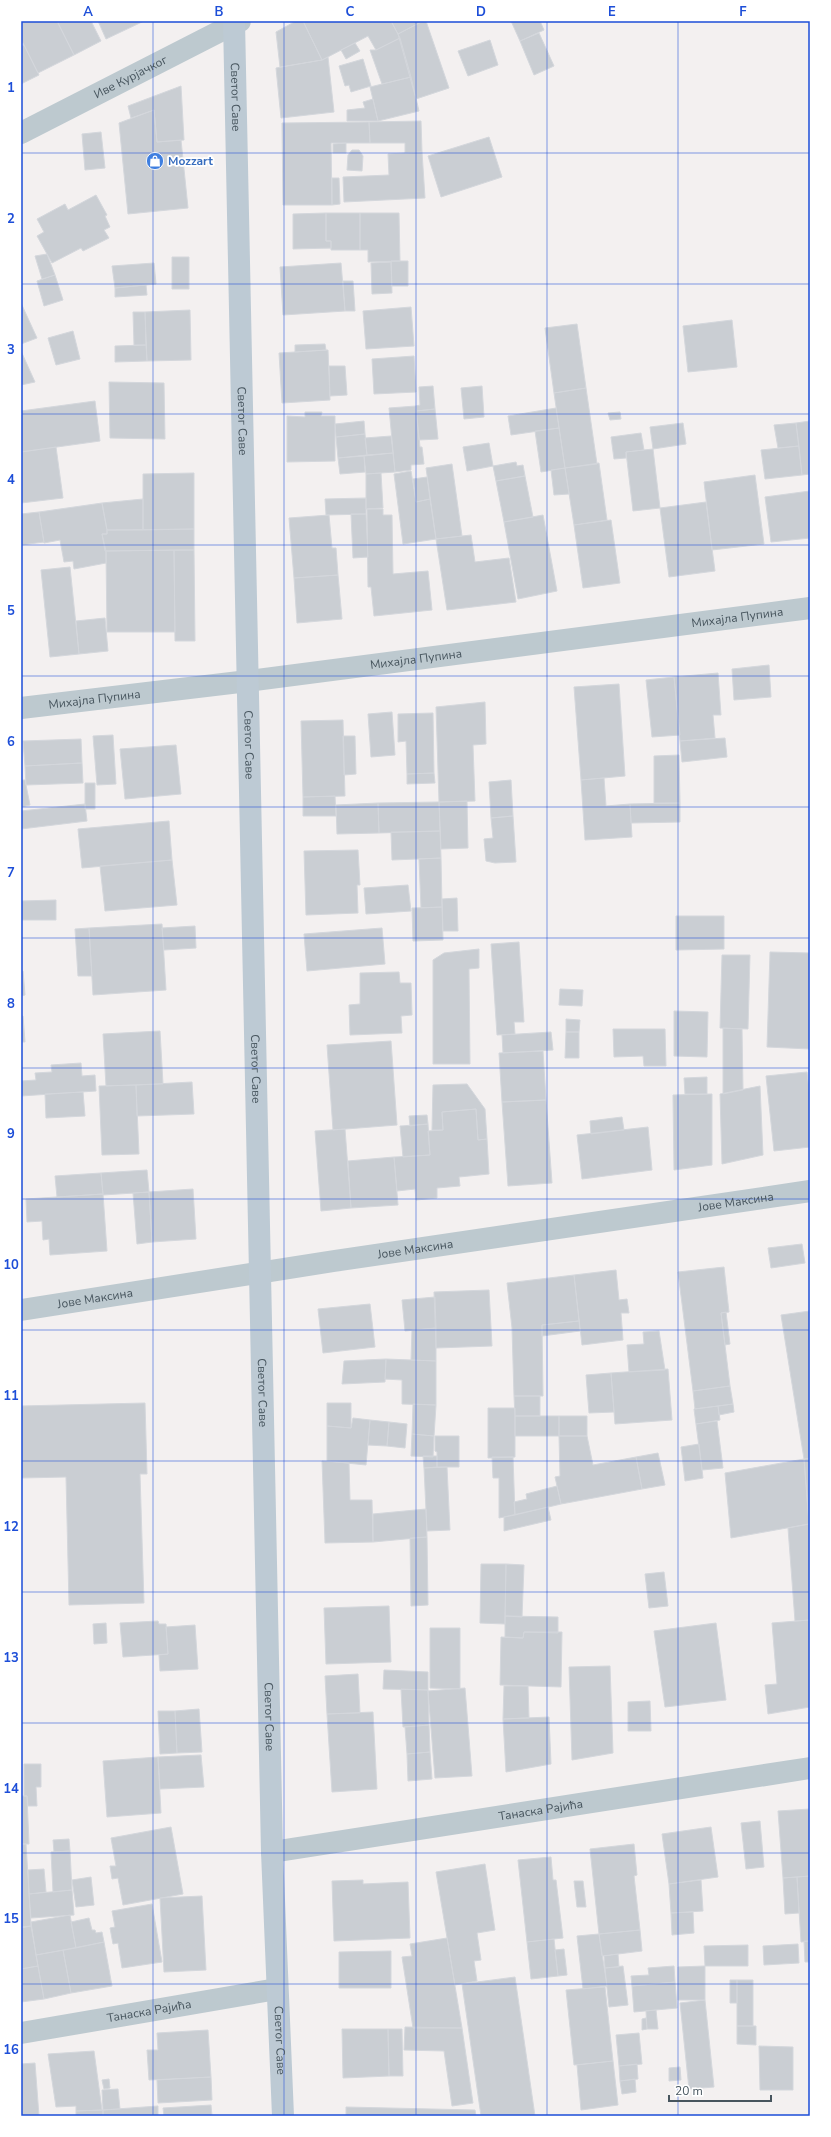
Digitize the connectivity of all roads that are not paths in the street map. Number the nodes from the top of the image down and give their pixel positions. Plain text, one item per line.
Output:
1 (236, 22) edge
2 (21, 133) edge
3 (810, 608) edge
4 (248, 681) junction
5 (21, 708) edge
6 (810, 1191) edge
7 (261, 1272) junction
8 (21, 1310) edge
9 (810, 1768) edge
10 (272, 1852) junction
11 (277, 1989) junction
12 (21, 2033) edge
13 (283, 2116) edge

1 - 2 street, Иве Курјачког
1 - 4 street, Светог Саве
3 - 4 street, Михајла Пупина
4 - 5 street, Михајла Пупина
4 - 7 street, Светог Саве
6 - 7 street, Јове Максина
7 - 8 street, Јове Максина
7 - 10 street, Светог Саве
9 - 10 street, Танаска Рајића
10 - 11 street, Светог Саве
11 - 12 street, Танаска Рајића
11 - 13 street, Светог Саве

